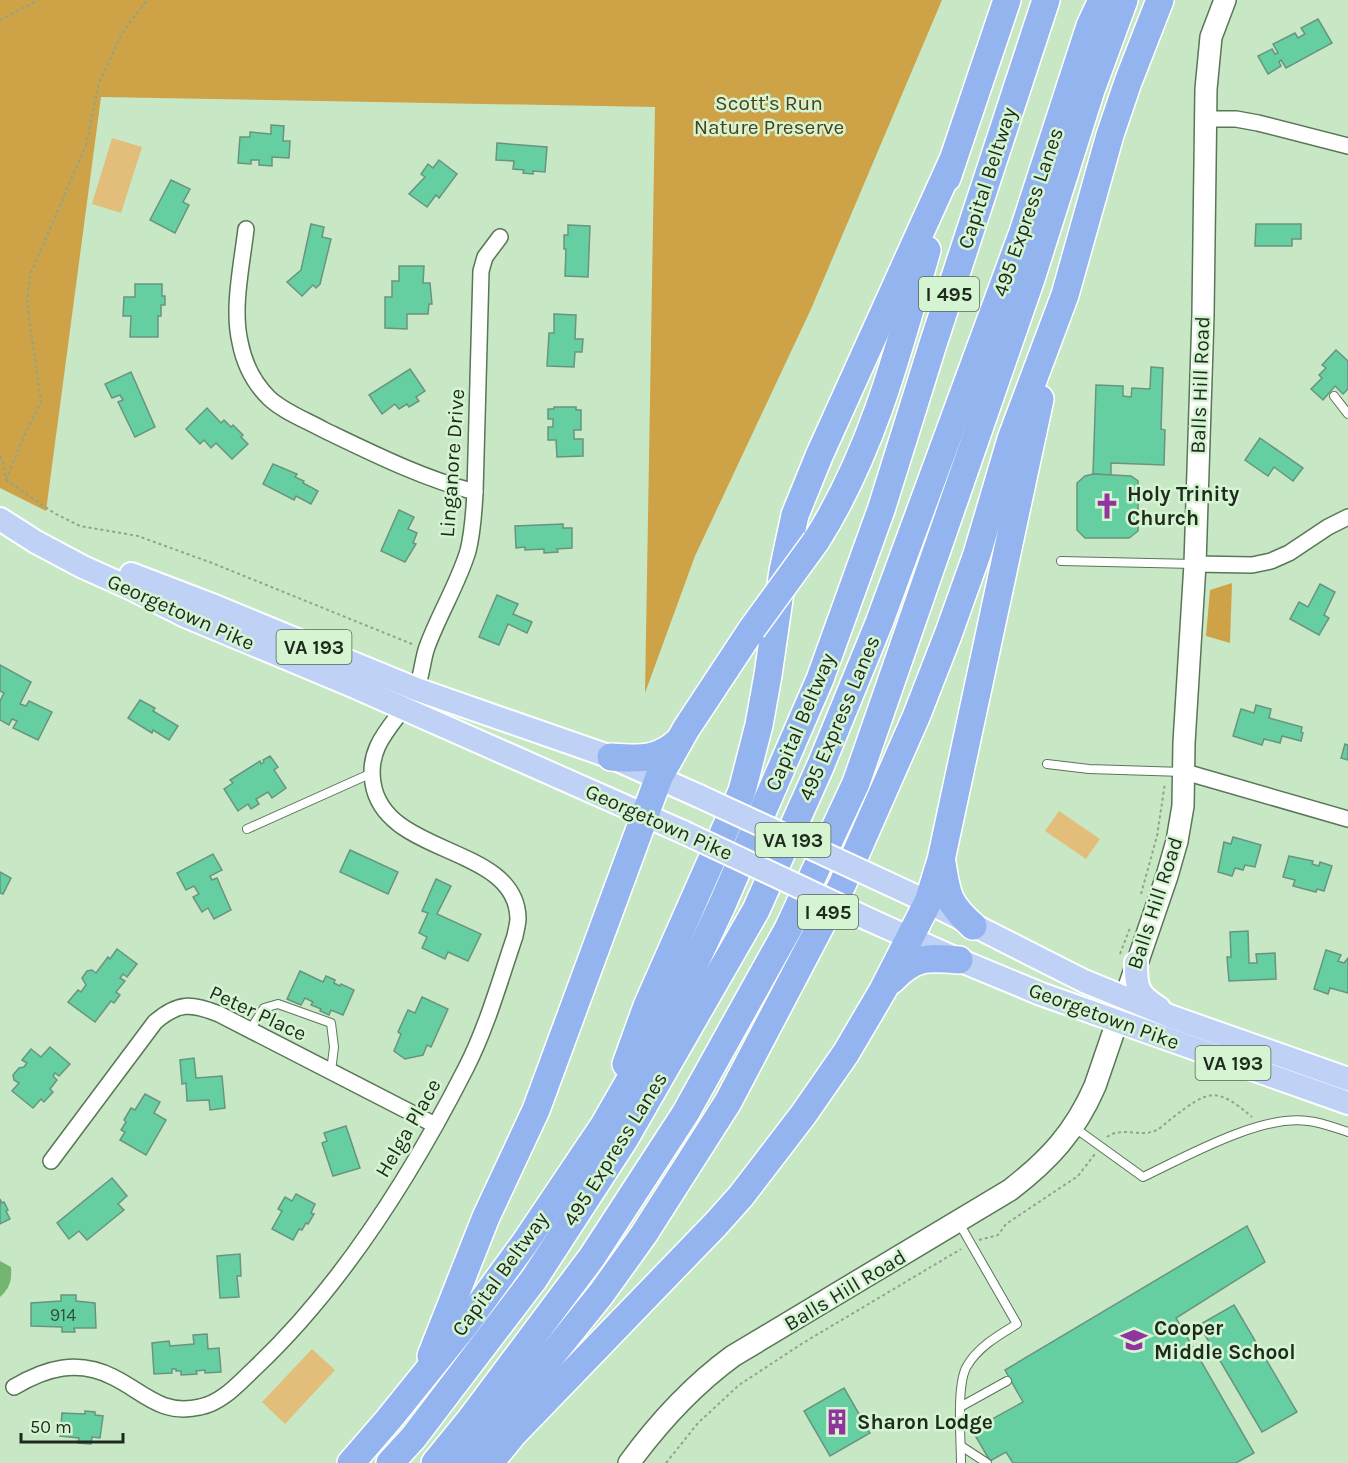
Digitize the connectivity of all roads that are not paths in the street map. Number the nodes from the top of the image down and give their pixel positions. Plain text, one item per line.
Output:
1 (1007, 0) edge
2 (1016, 0) edge
3 (1046, 0) edge
4 (1102, 0) edge
5 (1124, 0) edge
6 (1160, 0) edge
7 (1225, 0) edge
8 (989, 58) junction
9 (1205, 119) junction
10 (1348, 146) edge
11 (952, 162) junction
12 (246, 229) dead end
13 (500, 237) dead end
14 (1065, 295) junction
15 (1334, 396) dead end
16 (1348, 414) edge
17 (475, 492) junction
18 (1348, 517) edge
19 (8, 523) edge
20 (1061, 561) dead end
21 (1195, 564) junction
22 (416, 689) junction
23 (403, 708) junction
24 (679, 741) junction
25 (611, 757) junction
26 (1047, 764) dead end
27 (1175, 772) junction
28 (372, 773) junction
29 (659, 777) junction
30 (645, 815) junction
31 (1348, 819) edge
32 (247, 829) dead end
33 (941, 860) junction
34 (928, 902) junction
35 (974, 926) junction
36 (910, 938) junction
37 (959, 960) junction
38 (1128, 960) junction
39 (883, 990) junction
40 (1125, 998) junction
41 (1173, 1017) junction
42 (1118, 1022) junction
43 (250, 1030) junction
44 (331, 1071) junction
45 (1348, 1079) edge
46 (1348, 1103) edge
47 (435, 1125) junction
48 (604, 1125) junction
49 (1074, 1127) junction
50 (1348, 1132) edge
51 (51, 1161) dead end
52 (959, 1221) junction
53 (1007, 1381) dead end
54 (15, 1387) dead end
55 (960, 1407) junction
56 (389, 1419) junction
57 (961, 1446) junction
58 (351, 1463) edge
59 (390, 1463) edge
60 (435, 1463) edge
61 (465, 1463) edge
62 (489, 1463) edge
63 (629, 1463) edge
64 (961, 1463) edge
65 (987, 1463) edge

1 - 8 highway
2 - 8 highway
3 - 48 highway, Capital Beltway / I 495
4 - 59 highway, 495 Express Lanes
5 - 60 highway, 495 Express Lanes
6 - 14 highway, I 495
7 - 9 street, Balls Hill Road
8 - 11 highway
9 - 10 street
9 - 21 street, Balls Hill Road
11 - 24 highway, bridge
11 - 48 highway
12 - 17 street
13 - 17 street, Linganore Drive
14 - 33 highway
14 - 61 highway, I 495
15 - 16 lane
17 - 22 street, Linganore Drive
18 - 21 street
19 - 22 main road, Georgetown Pike / VA 193
19 - 23 main road, Georgetown Pike / VA 193
20 - 21 lane
21 - 27 street, Balls Hill Road
22 - 23 street, Helga Place
22 - 25 main road, Georgetown Pike / VA 193
23 - 28 street, Helga Place
23 - 30 main road, Georgetown Pike
24 - 25 highway
24 - 29 highway
25 - 29 main road, Georgetown Pike / VA 193
26 - 27 lane
27 - 31 street
27 - 38 street, Balls Hill Road
28 - 32 lane
28 - 47 street, Helga Place
29 - 30 highway
29 - 34 main road, Georgetown Pike / VA 193, bridge
30 - 36 main road, Georgetown Pike, bridge
30 - 56 highway
33 - 34 highway
33 - 35 highway
34 - 35 main road, Georgetown Pike / VA 193
34 - 36 highway
35 - 40 main road, Georgetown Pike / VA 193
36 - 37 main road, Georgetown Pike
36 - 39 highway
37 - 39 highway
37 - 42 main road, Georgetown Pike / VA 193
38 - 40 street, Balls Hill Road
38 - 41 main road
39 - 62 highway
40 - 41 main road, Georgetown Pike / VA 193
40 - 42 street, Balls Hill Road
41 - 45 main road, Georgetown Pike / VA 193
42 - 46 main road, Georgetown Pike / VA 193
42 - 49 street, Balls Hill Road
43 - 44 street, Peter Place
43 - 44 lane
43 - 51 street, Peter Place
44 - 47 street, Peter Place
47 - 54 street, Helga Place
48 - 56 highway, Capital Beltway / I 495
49 - 50 lane
49 - 52 street, Balls Hill Road
52 - 55 lane
52 - 63 street, Balls Hill Road
53 - 55 lane
55 - 57 lane
56 - 58 highway, Capital Beltway / I 495
57 - 64 lane
57 - 65 lane

